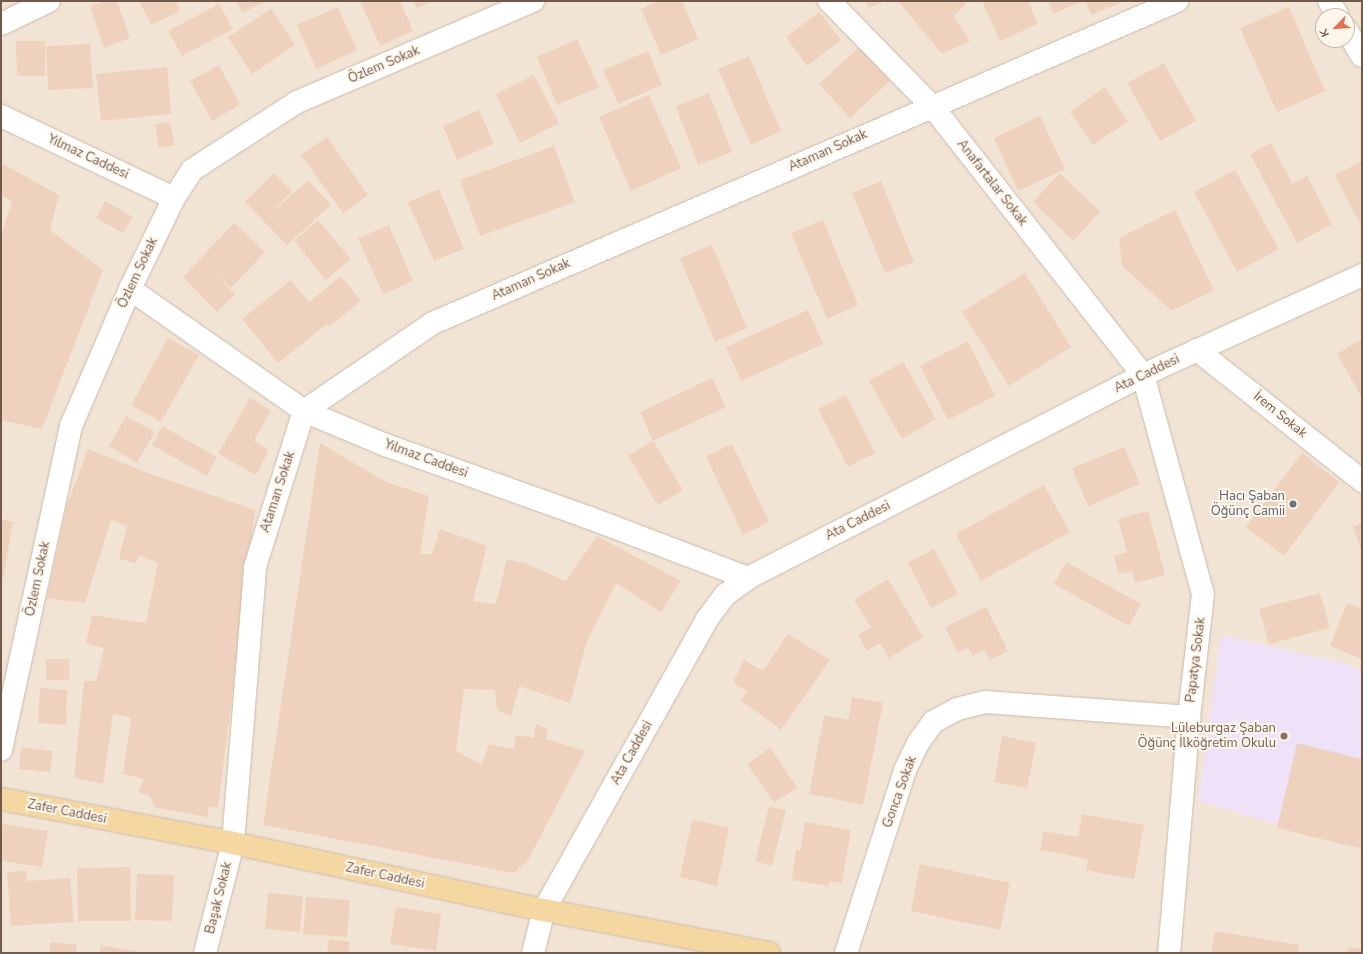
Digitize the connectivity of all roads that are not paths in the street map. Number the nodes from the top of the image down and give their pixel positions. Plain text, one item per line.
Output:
1 (50, 1) edge
2 (533, 1) edge
3 (829, 1) edge
4 (1177, 1) edge
5 (1, 24) edge
6 (1355, 44) edge
7 (1362, 56) edge
8 (932, 106) junction
9 (1, 116) edge
10 (174, 198) junction
11 (1362, 275) edge
12 (130, 289) junction
13 (1198, 350) junction
14 (1143, 375) junction
15 (304, 412) junction
16 (1362, 481) edge
17 (748, 578) junction
18 (1189, 717) junction
19 (1, 750) edge
20 (1, 799) edge
21 (233, 843) junction
22 (544, 910) junction
23 (205, 953) edge
24 (534, 953) edge
25 (769, 953) edge
26 (846, 953) edge
27 (1169, 953) edge

1 - 5 street
2 - 10 street, Özlem Sokak
3 - 8 street, Anafartalar Sokak
4 - 8 street, Ataman Sokak
6 - 7 street
8 - 14 street, Anafartalar Sokak
8 - 15 street, Ataman Sokak
9 - 10 street, Yılmaz Caddesi
10 - 12 street, Özlem Sokak
11 - 13 street, Ata Caddesi
12 - 15 street, Yılmaz Caddesi
12 - 19 street, Özlem Sokak
13 - 14 street, Ata Caddesi
13 - 16 street, İrem Sokak
14 - 17 street, Ata Caddesi
14 - 18 street, Papatya Sokak
15 - 17 street, Yılmaz Caddesi
15 - 21 street, Ataman Sokak
17 - 22 street, Ata Caddesi
18 - 26 street, Gonca Sokak
18 - 27 street, Papatya Sokak
20 - 21 main road, Zafer Caddesi
21 - 22 main road, Zafer Caddesi
21 - 23 street, Başak Sokak
22 - 24 street, Ata Caddesi
22 - 25 main road, Zafer Caddesi

